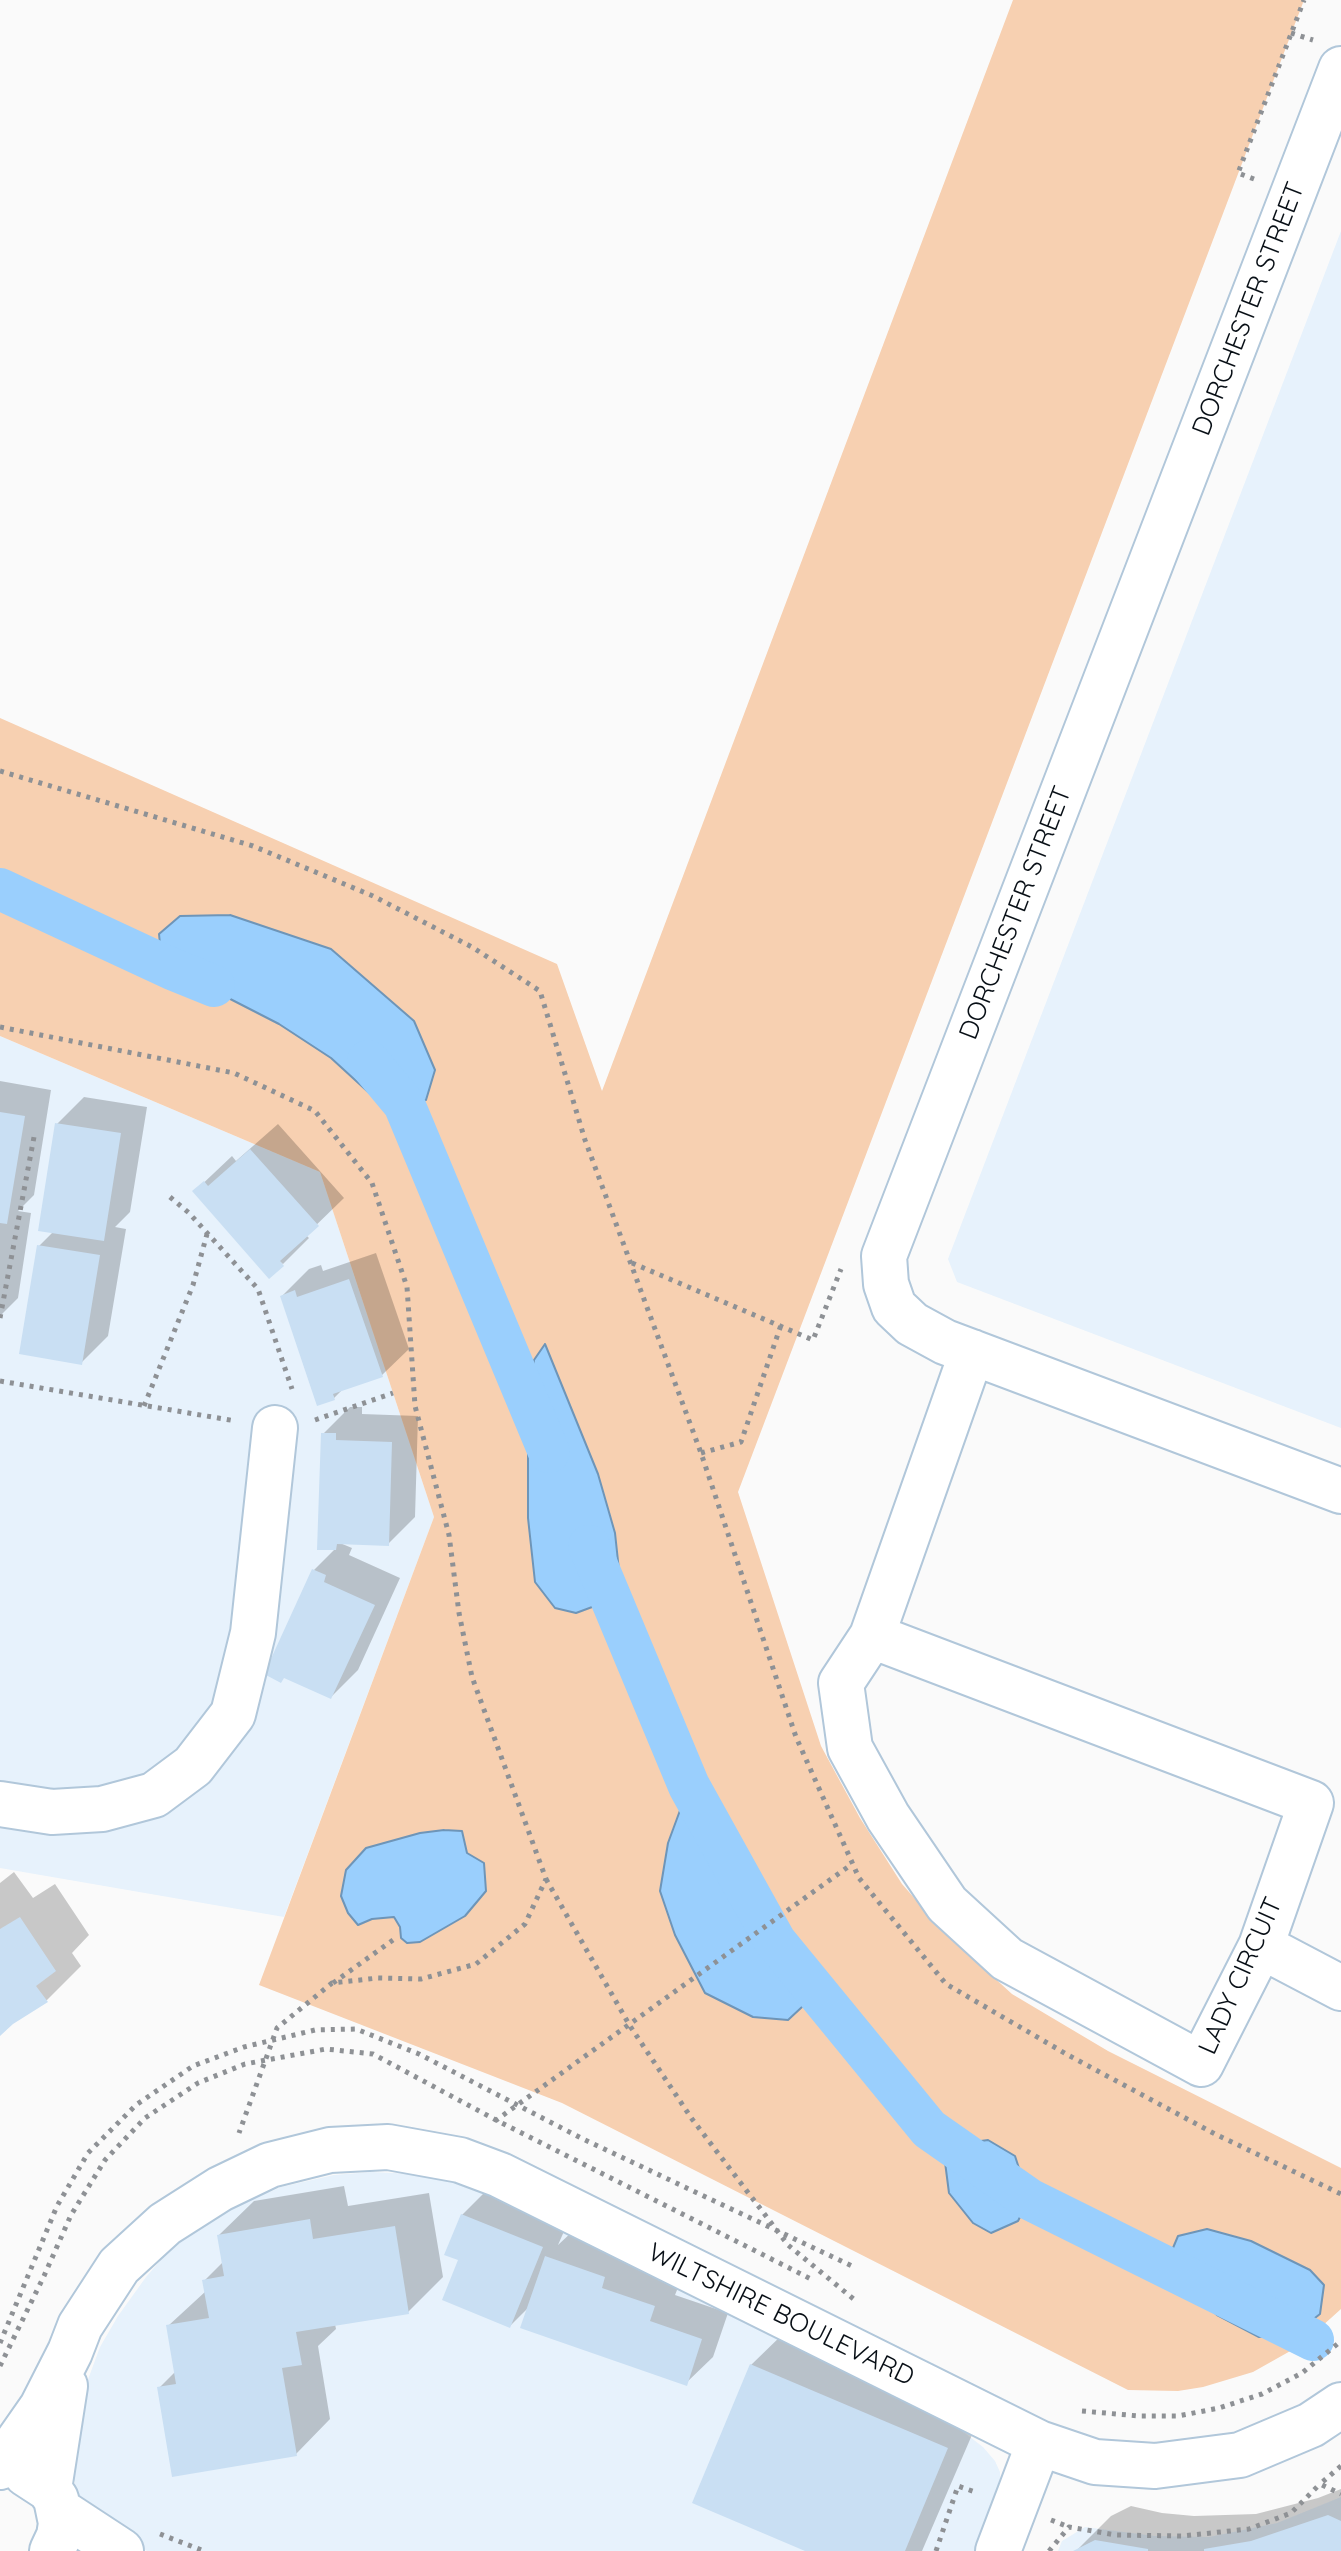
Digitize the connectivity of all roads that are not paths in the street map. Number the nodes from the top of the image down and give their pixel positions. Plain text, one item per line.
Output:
1 (1341, 69) edge
2 (1328, 138) edge
3 (972, 1352) junction
4 (284, 1411) road end
5 (1341, 1491) edge
6 (872, 1636) junction
7 (0, 1804) edge
8 (1261, 1946) junction
9 (1341, 1988) edge
10 (70, 2352) junction
11 (1341, 2405) edge
12 (1039, 2443) junction
13 (0, 2467) edge
14 (0, 2474) edge
15 (54, 2517) edge
16 (121, 2551) edge
17 (998, 2551) edge

1 - 2 street, DORCHESTER STREET
2 - 3 street, DORCHESTER STREET
3 - 5 street, DORCHESTER STREET
3 - 6 street, LADY CIRCUIT
4 - 7 street
6 - 8 street, LADY CIRCUIT
6 - 8 street, LADY CIRCUIT
8 - 9 street
10 - 12 street, WILTSHIRE BOULEVARD
10 - 13 street
10 - 15 street
11 - 12 street, WILTSHIRE BOULEVARD
12 - 17 street
14 - 15 street
15 - 16 street

